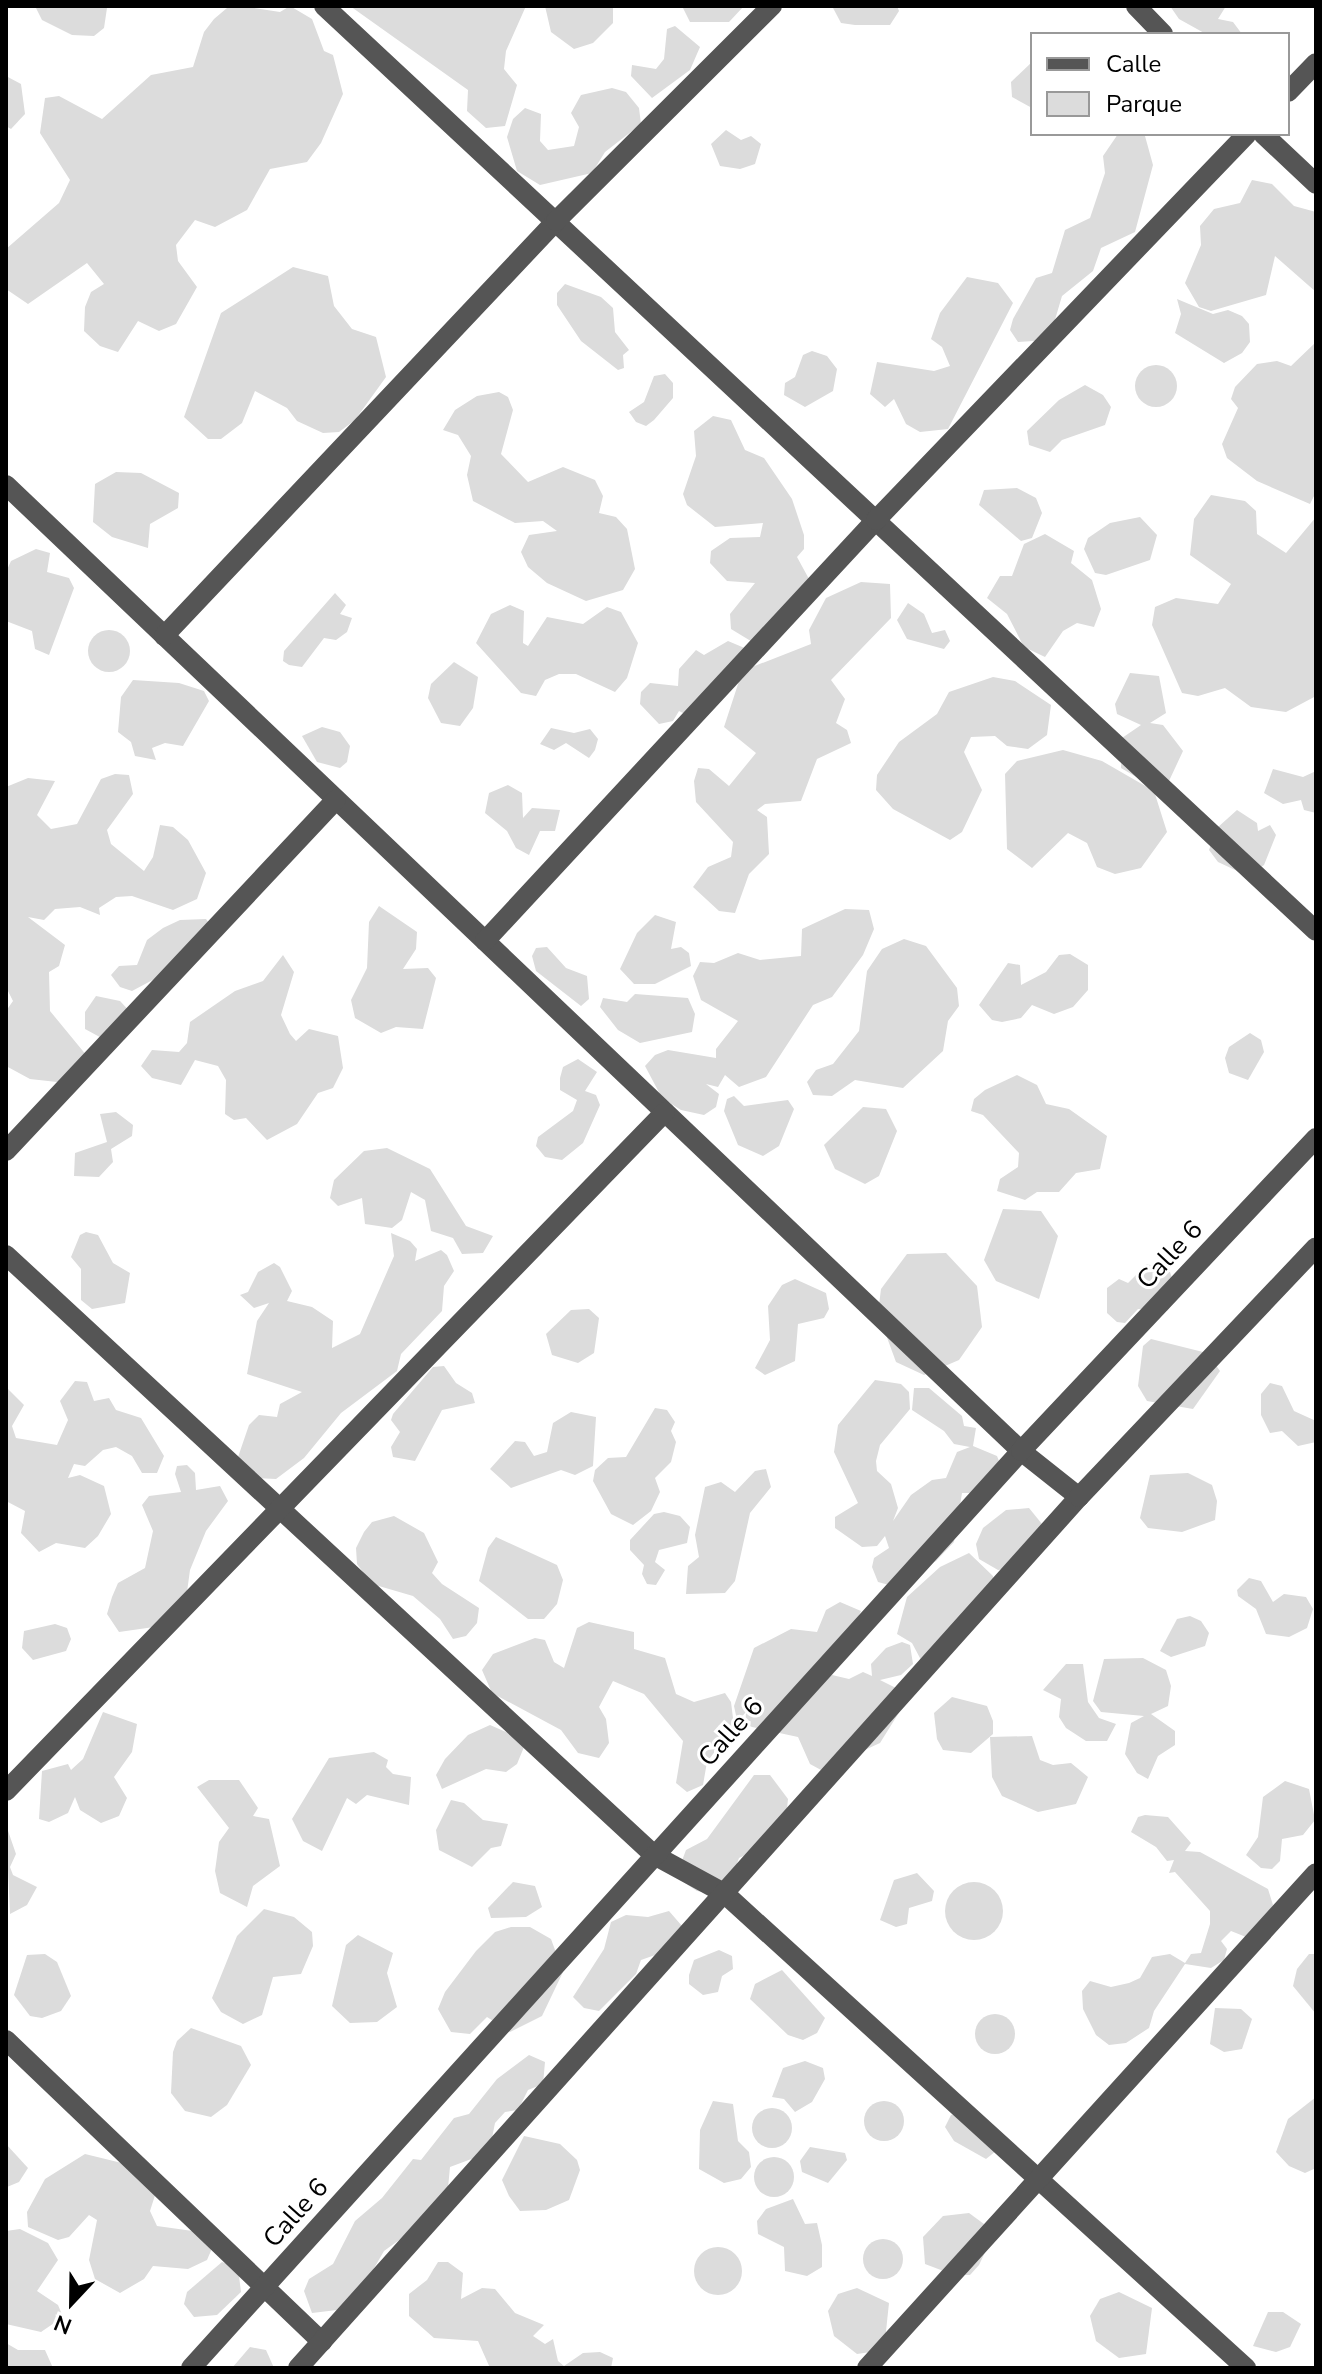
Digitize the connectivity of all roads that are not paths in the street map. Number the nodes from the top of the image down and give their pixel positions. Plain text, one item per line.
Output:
1 (324, 6) edge
2 (772, 6) edge
3 (1136, 6) edge
4 (1161, 32) edge
5 (1316, 63) edge
6 (1290, 90) edge
7 (1245, 136) edge
8 (1265, 136) edge
9 (1316, 184) edge
10 (556, 221) junction
11 (6, 485) edge
12 (876, 520) junction
13 (164, 636) junction
14 (336, 800) junction
15 (1316, 931) edge
16 (485, 941) junction
17 (665, 1112) junction
18 (1316, 1138) edge
19 (6, 1151) edge
20 (1316, 1247) edge
21 (6, 1255) edge
22 (1021, 1451) junction
23 (1079, 1497) junction
24 (282, 1511) junction
25 (6, 1791) edge
26 (654, 1855) junction
27 (1316, 1873) edge
28 (724, 1893) junction
29 (6, 2040) edge
30 (1040, 2177) junction
31 (264, 2286) junction
32 (322, 2342) junction
33 (191, 2368) edge
34 (298, 2368) edge
35 (867, 2368) edge
36 (1246, 2368) edge

1 - 10 street
2 - 10 street
3 - 4 street
5 - 6 street
7 - 12 street
8 - 9 street
10 - 12 street
10 - 13 street
11 - 13 street
12 - 15 street
12 - 16 street
13 - 14 street
14 - 16 street
14 - 19 street
16 - 17 street
17 - 22 street
17 - 24 street
18 - 22 street, Calle 6
20 - 23 street
21 - 24 street
22 - 23 street
22 - 26 street, Calle 6
23 - 28 street
24 - 25 street
24 - 26 street
26 - 28 street
26 - 31 street, Calle 6
27 - 30 street
28 - 30 street
28 - 32 street
29 - 31 street
30 - 35 street
30 - 36 street
31 - 32 street
31 - 33 street, Calle 6
32 - 34 street

